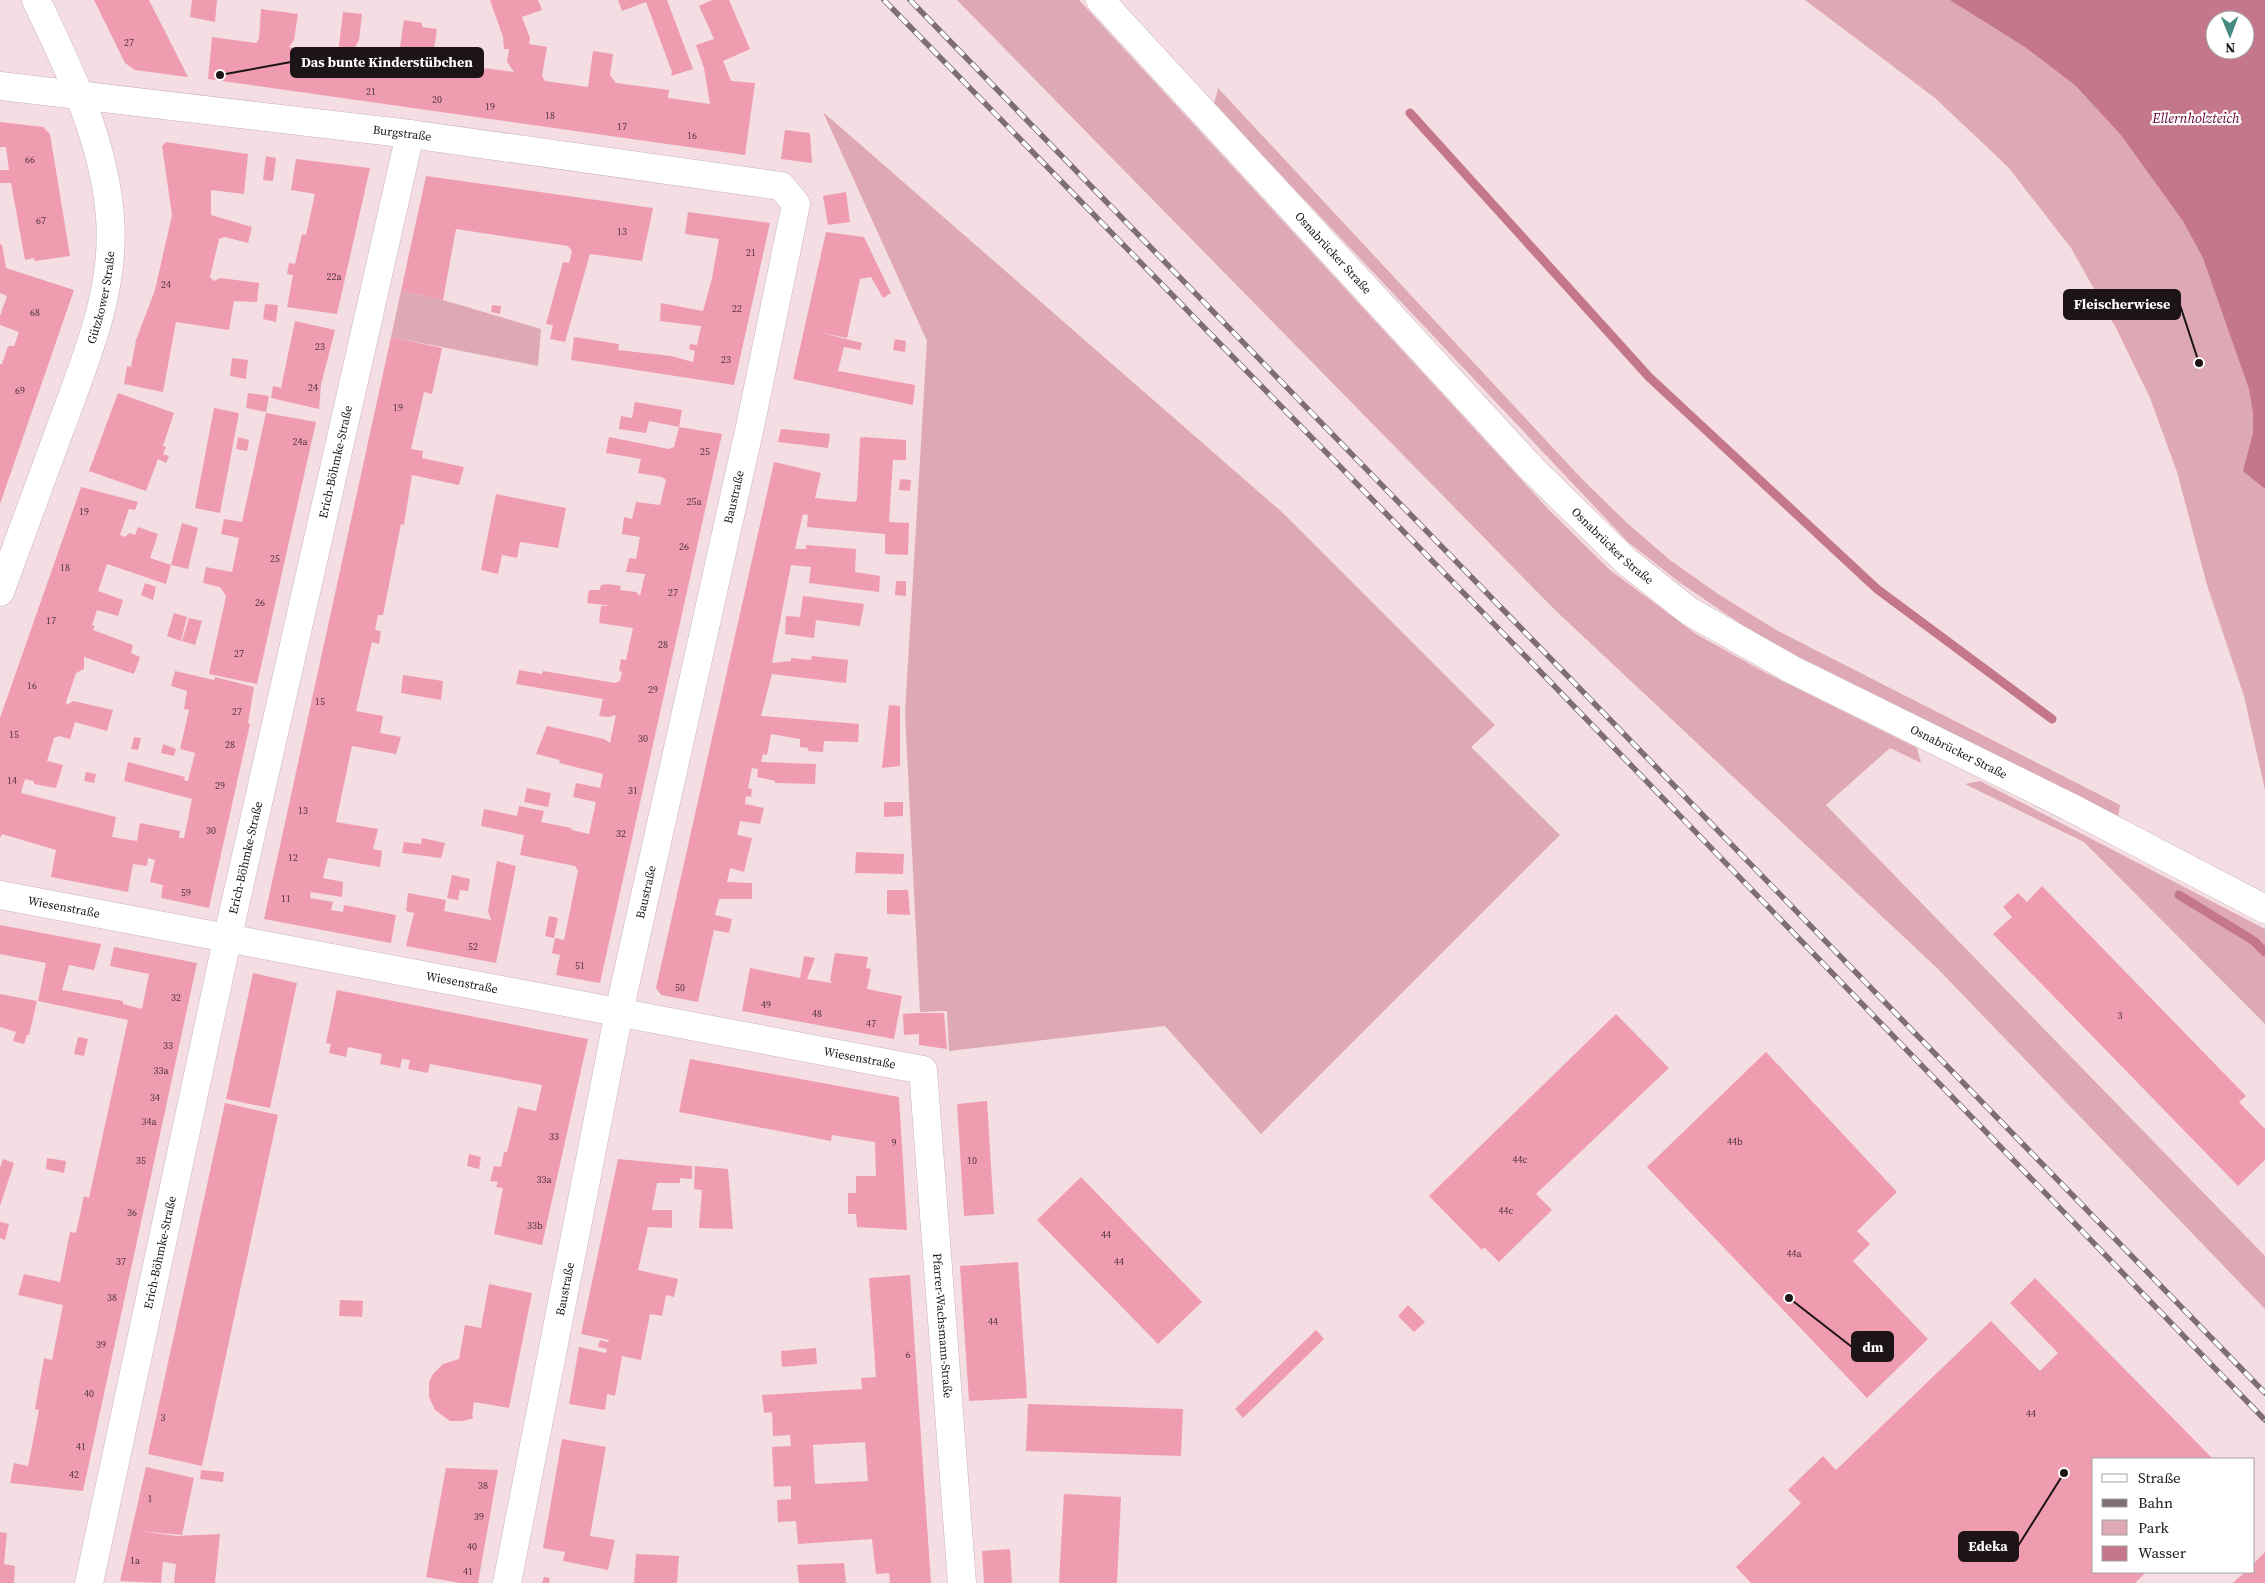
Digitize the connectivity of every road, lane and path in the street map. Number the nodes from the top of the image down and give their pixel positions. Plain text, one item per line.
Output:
1 (36, 0) edge
2 (1100, 0) edge
3 (0, 86) edge
4 (82, 96) junction
5 (410, 134) junction
6 (796, 204) joint
7 (0, 592) edge
8 (0, 895) edge
9 (2265, 910) edge
10 (227, 940) junction
11 (619, 1012) junction
12 (923, 1070) joint
13 (89, 1583) edge
14 (507, 1583) edge
15 (962, 1583) edge

1 - 4 street, Gützkower Straße
2 - 9 street, Osnabrücker Straße
3 - 4 street, Burgstraße
4 - 5 street, Burgstraße
4 - 7 street, Gützkower Straße
5 - 6 street, Burgstraße
5 - 10 street, Erich-Böhmke-Straße
6 - 11 street, Baustraße
8 - 10 street, Wiesenstraße
10 - 11 street, Wiesenstraße
10 - 13 street, Erich-Böhmke-Straße
11 - 12 street, Wiesenstraße
11 - 14 street, Baustraße
12 - 15 street, Pfarrer-Wachsmann-Straße

